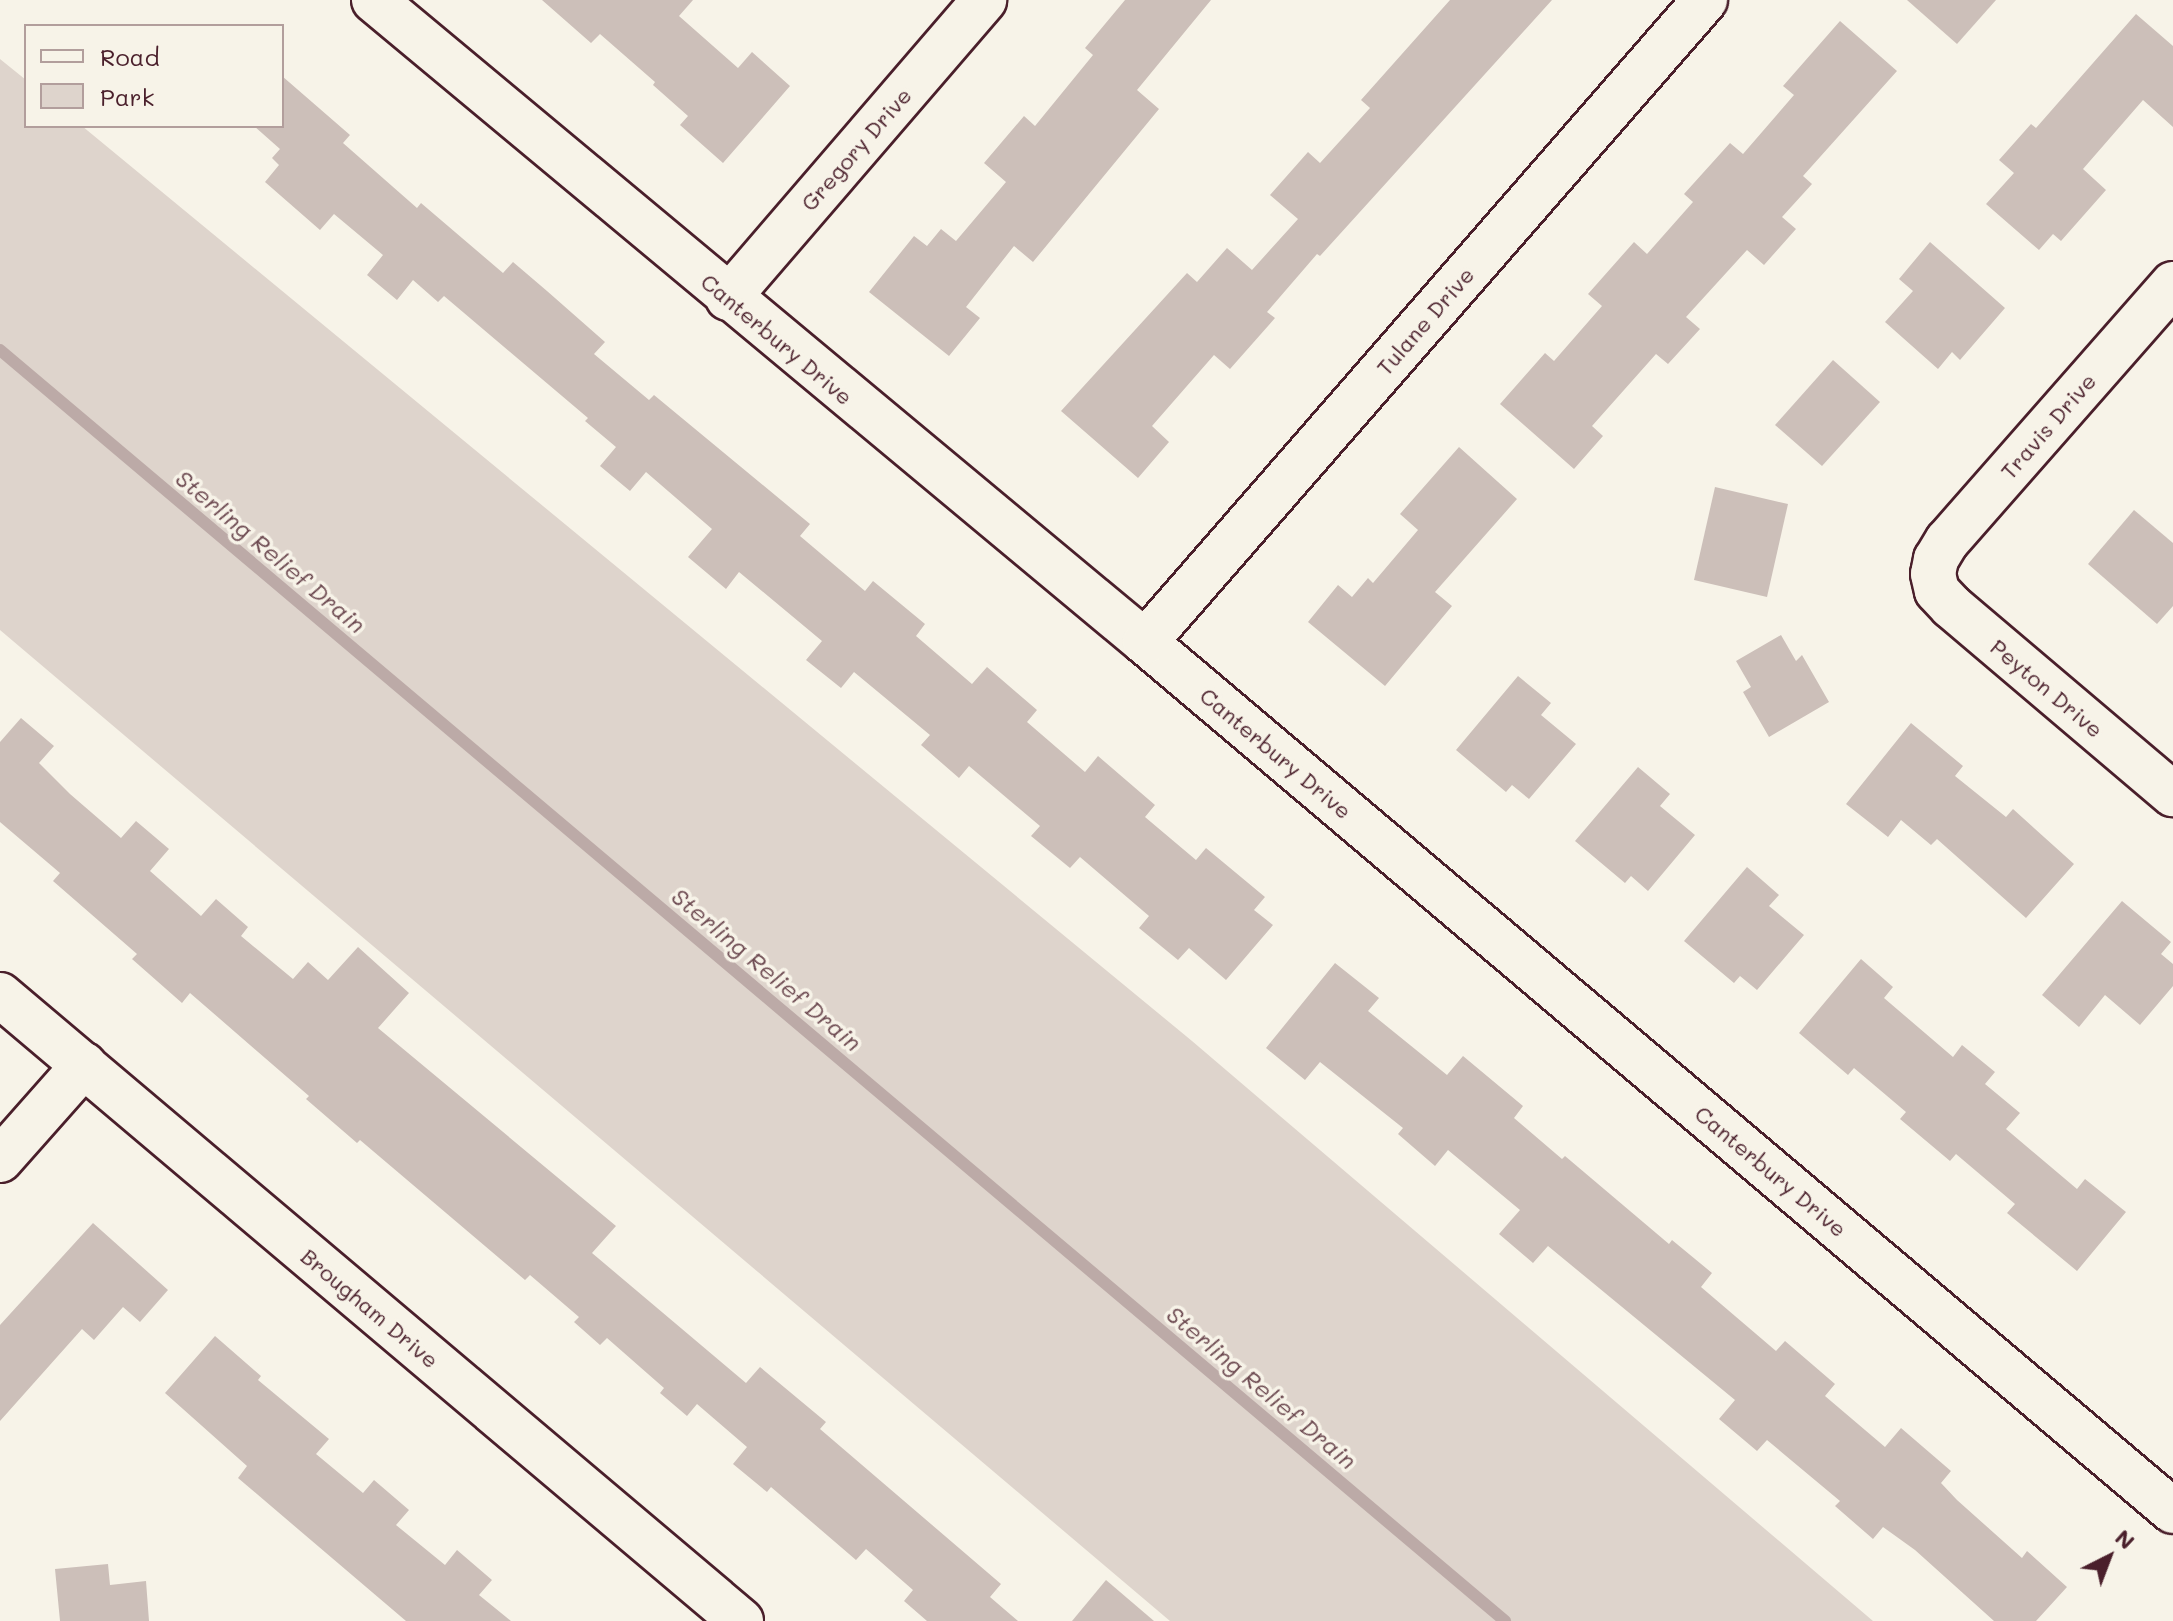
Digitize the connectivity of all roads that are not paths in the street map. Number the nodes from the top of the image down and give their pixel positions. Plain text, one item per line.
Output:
1 (374, 0) edge
2 (984, 0) edge
3 (1705, 0) edge
4 (2173, 284) edge
5 (728, 298) junction
6 (1933, 574) joint
7 (1145, 642) junction
8 (2173, 794) edge
9 (0, 995) edge
10 (84, 1065) junction
11 (0, 1160) edge
12 (2173, 1511) edge
13 (741, 1621) edge

1 - 5 street, Canterbury Drive
2 - 5 street, Gregory Drive
3 - 7 street, Tulane Drive
4 - 6 street, Travis Drive
5 - 7 street, Canterbury Drive
6 - 8 street, Peyton Drive
7 - 12 street, Canterbury Drive
9 - 10 street, Brougham Drive
10 - 11 street
10 - 13 street, Brougham Drive

